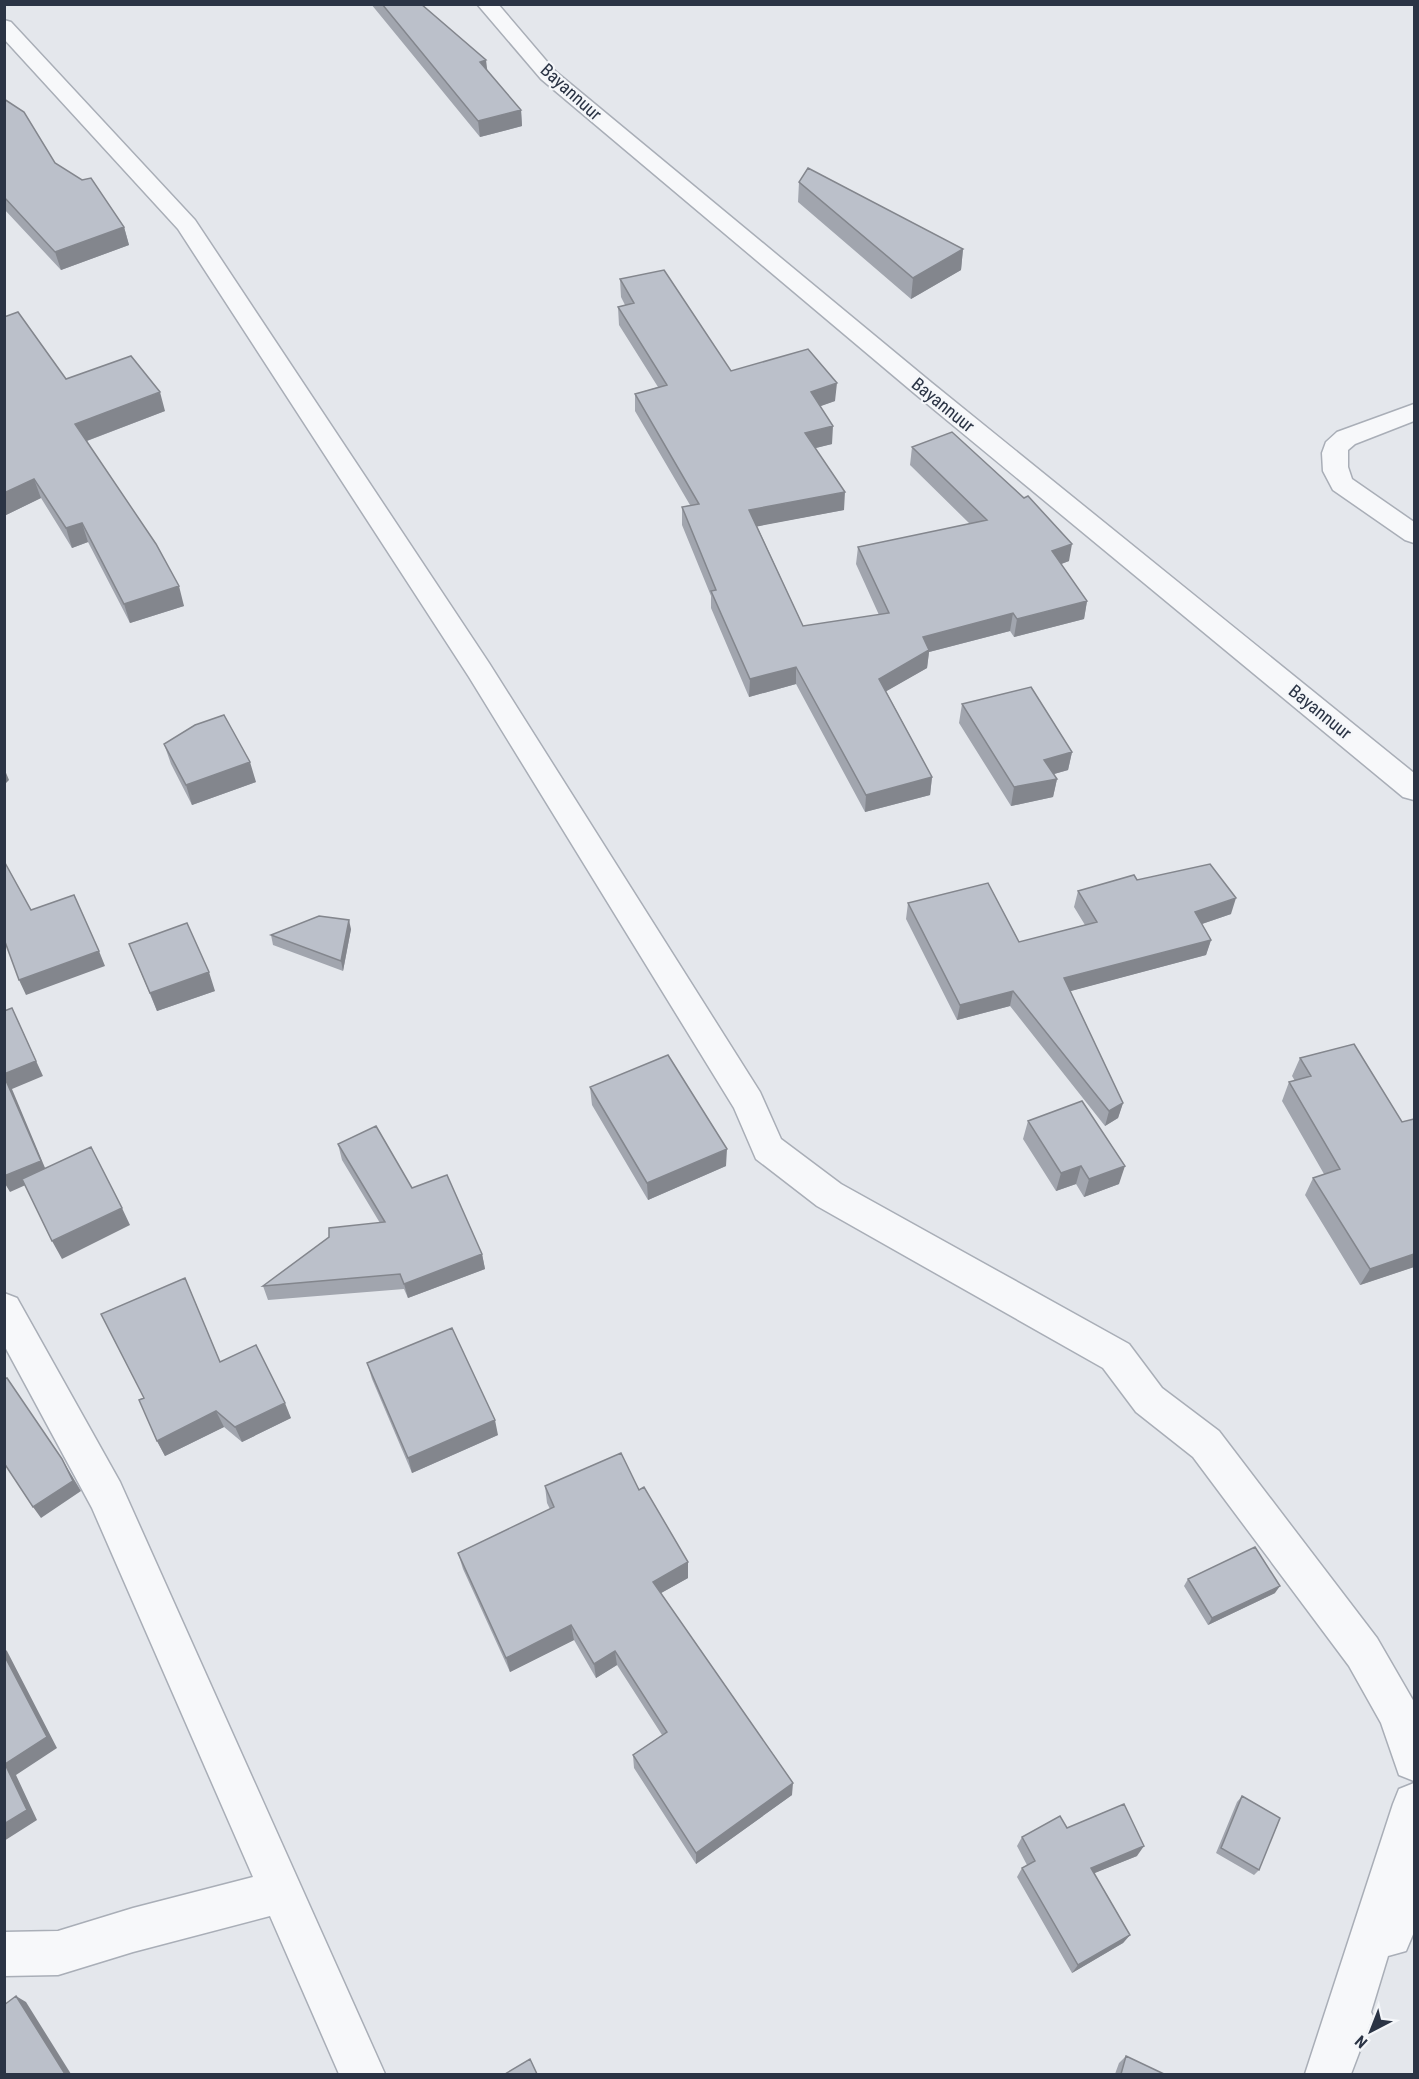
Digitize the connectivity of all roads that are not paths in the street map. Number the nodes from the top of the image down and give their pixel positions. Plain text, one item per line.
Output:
1 (487, 4) edge
2 (4, 26) edge
3 (1414, 412) edge
4 (1414, 534) edge
5 (1414, 789) edge
6 (4, 1309) edge
7 (1414, 1760) edge
8 (1414, 1804) edge
9 (1414, 1885) edge
10 (281, 1890) junction
11 (4, 1954) edge
12 (1334, 2055) edge
13 (362, 2074) edge

1 - 5 street, Bayannuur
2 - 7 street
3 - 4 street
6 - 10 street
8 - 12 street
9 - 12 street
10 - 11 street
10 - 13 street

